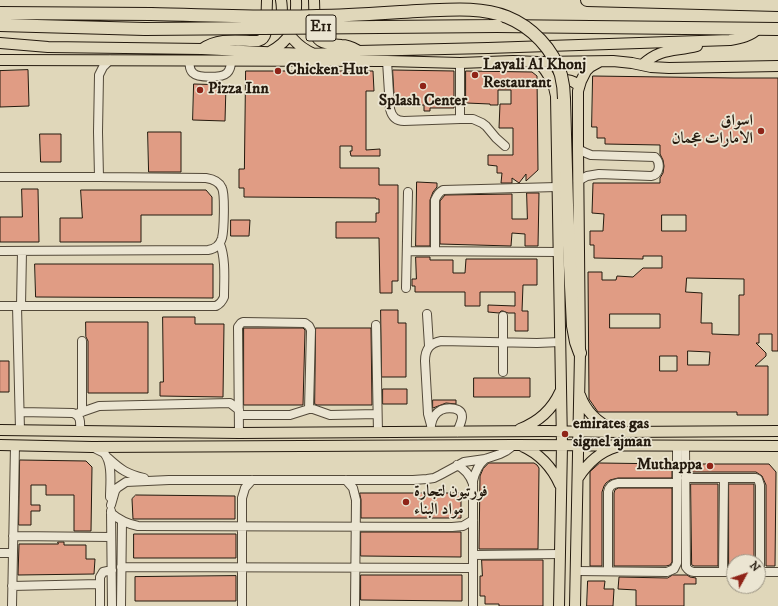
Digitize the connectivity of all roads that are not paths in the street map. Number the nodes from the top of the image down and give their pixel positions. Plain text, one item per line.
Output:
1 (267, 0) edge
2 (282, 0) edge
3 (296, 0) edge
4 (314, 0) edge
5 (587, 0) edge
6 (639, 1) edge
7 (778, 5) edge
8 (0, 13) edge
9 (0, 25) edge
10 (759, 28) junction
11 (778, 29) edge
12 (290, 34) junction
13 (716, 40) junction
14 (0, 43) edge
15 (488, 48) junction
16 (202, 49) junction
17 (358, 51) junction
18 (268, 53) junction
19 (315, 54) junction
20 (0, 60) edge
21 (89, 60) junction
22 (110, 60) junction
23 (189, 61) junction
24 (231, 61) junction
25 (387, 61) junction
26 (513, 61) junction
27 (538, 62) junction
28 (599, 62) junction
29 (460, 63) junction
30 (642, 65) junction
31 (778, 66) edge
32 (99, 75) junction
33 (554, 86) junction
34 (579, 86) junction
35 (460, 119) junction
36 (505, 146) dead end
37 (578, 149) junction
38 (0, 177) edge
39 (100, 177) junction
40 (578, 181) junction
41 (557, 187) junction
42 (408, 192) dead end
43 (220, 244) junction
44 (0, 251) edge
45 (22, 251) junction
46 (407, 251) junction
47 (435, 252) junction
48 (558, 252) junction
49 (406, 288) dead end
50 (0, 306) edge
51 (19, 306) junction
52 (427, 314) dead end
53 (504, 316) dead end
54 (376, 325) dead end
55 (82, 341) dead end
56 (503, 342) junction
57 (560, 342) junction
58 (429, 346) junction
59 (580, 353) junction
60 (503, 372) dead end
61 (561, 390) junction
62 (580, 393) junction
63 (309, 409) junction
64 (20, 412) junction
65 (239, 412) junction
66 (79, 413) junction
67 (377, 414) junction
68 (431, 428) junction
69 (0, 430) edge
70 (20, 430) junction
71 (80, 431) junction
72 (513, 431) junction
73 (562, 431) junction
74 (579, 431) junction
75 (778, 431) edge
76 (457, 432) junction
77 (620, 432) junction
78 (378, 433) junction
79 (239, 434) junction
80 (0, 445) edge
81 (15, 445) junction
82 (517, 445) junction
83 (562, 445) junction
84 (579, 445) junction
85 (620, 446) junction
86 (681, 446) junction
87 (778, 446) edge
88 (92, 447) junction
89 (104, 453) junction
90 (485, 459) junction
91 (457, 465) junction
92 (578, 478) junction
93 (685, 478) junction
94 (724, 478) junction
95 (155, 480) junction
96 (252, 480) junction
97 (346, 480) junction
98 (677, 483) junction
99 (473, 486) junction
100 (561, 486) junction
101 (111, 509) junction
102 (473, 520) junction
103 (122, 521) junction
104 (242, 526) junction
105 (356, 527) junction
106 (13, 536) junction
107 (111, 537) junction
108 (0, 553) edge
109 (13, 553) junction
110 (560, 554) junction
111 (759, 554) edge
112 (473, 555) junction
113 (121, 567) junction
114 (242, 567) junction
115 (356, 568) junction
116 (473, 568) junction
117 (112, 570) junction
118 (576, 571) junction
119 (608, 571) junction
120 (724, 572) joint
121 (766, 572) edge
122 (778, 572) edge
123 (100, 584) junction
124 (12, 586) junction
125 (12, 606) edge
126 (100, 606) edge
127 (112, 606) edge
128 (121, 606) edge
129 (242, 606) edge
130 (356, 606) edge
131 (472, 606) edge
132 (559, 606) edge
133 (576, 606) edge

1 - 16 main road
2 - 12 main road
3 - 12 main road
4 - 17 main road
5 - 6 highway
6 - 7 highway
8 - 59 highway, bridge
9 - 10 highway, E11, bridge
10 - 11 highway, E11
10 - 13 main road
12 - 18 main road
12 - 19 main road
13 - 15 main road
13 - 30 main road
14 - 16 main road
15 - 17 main road
15 - 26 main road
16 - 18 main road
17 - 19 main road
18 - 19 main road
20 - 21 main road
21 - 22 main road
21 - 32 street
22 - 23 main road
22 - 32 street
23 - 24 main road
23 - 24 street
24 - 25 main road
25 - 29 main road
25 - 35 street
26 - 27 main road
26 - 29 main road
27 - 28 main road
27 - 33 main road
28 - 30 main road
28 - 34 main road
29 - 35 street
30 - 31 main road
32 - 39 street
33 - 34 main road
33 - 41 main road
34 - 37 main road
35 - 36 street
37 - 40 main road
37 - 40 street
38 - 39 street
39 - 43 street
40 - 59 main road
41 - 47 street
41 - 48 main road
42 - 46 street
43 - 45 street
43 - 51 street
44 - 45 street
45 - 51 street
46 - 47 street
46 - 49 street
47 - 48 street
48 - 57 main road
50 - 51 street
51 - 64 street
52 - 58 street
53 - 56 street
54 - 67 street
55 - 66 street
56 - 57 street
56 - 58 street
56 - 60 street
57 - 61 main road
58 - 68 street
59 - 62 main road
61 - 72 main road
61 - 73 main road
62 - 74 main road
62 - 77 main road
63 - 65 street
63 - 65 street
63 - 67 street
64 - 66 street
64 - 70 street
65 - 66 street
65 - 79 street
66 - 71 street
67 - 78 street
68 - 76 main road
68 - 76 street
68 - 78 main road
69 - 70 main road
70 - 71 main road
71 - 79 main road
72 - 73 main road
72 - 76 main road
73 - 74 main road
73 - 83 main road
74 - 77 main road
74 - 84 main road
75 - 77 main road
78 - 79 main road
80 - 81 main road
81 - 88 main road
81 - 106 street
82 - 83 main road
82 - 88 main road
82 - 90 street
82 - 100 main road
83 - 84 main road
83 - 100 main road
84 - 85 main road
84 - 92 main road
85 - 86 main road
85 - 92 main road
86 - 87 main road
86 - 93 street
86 - 98 street
88 - 89 street
89 - 95 street
89 - 101 street
90 - 91 street
90 - 99 street
91 - 97 street
91 - 99 street
92 - 118 main road
93 - 94 street
93 - 120 street
94 - 111 street
94 - 120 street
95 - 96 street
95 - 101 street
96 - 97 street
96 - 104 street
97 - 105 street
98 - 119 street
98 - 119 street
99 - 102 street
100 - 110 main road
101 - 103 street
101 - 107 street
102 - 105 street
102 - 112 street
103 - 104 street
103 - 113 street
104 - 105 street
104 - 114 street
105 - 115 street
106 - 107 street
106 - 109 street
107 - 117 street
108 - 109 street
109 - 124 street
110 - 112 street
110 - 132 main road
112 - 116 street
113 - 114 street
113 - 128 street
114 - 115 street
114 - 129 street
115 - 116 street
115 - 130 street
116 - 131 street
117 - 123 street
117 - 127 street
118 - 119 street
118 - 133 main road
121 - 122 street
123 - 124 street
123 - 126 street
124 - 125 street

